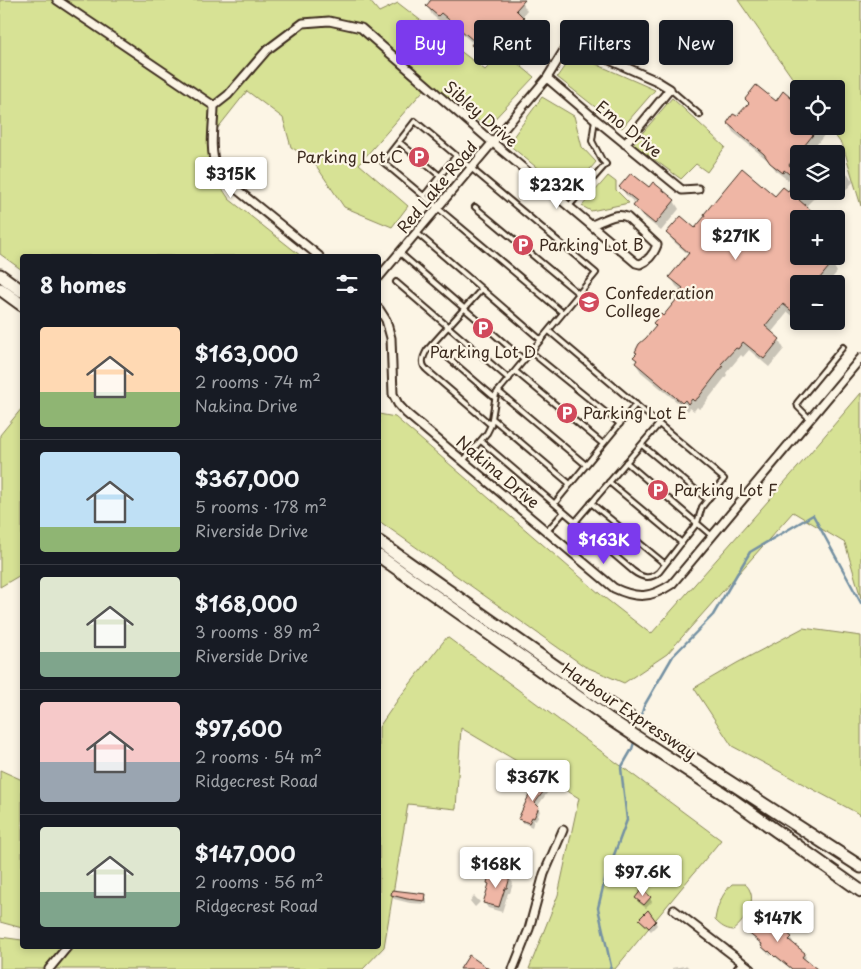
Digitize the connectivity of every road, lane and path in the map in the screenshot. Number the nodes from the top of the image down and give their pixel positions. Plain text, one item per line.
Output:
1 (57, 0) edge
2 (547, 78) junction
3 (670, 89) junction
4 (214, 106) junction
5 (700, 115) dead end
6 (595, 119) junction
7 (399, 142) junction
8 (492, 142) junction
9 (626, 144) junction
10 (456, 156) junction
11 (470, 168) junction
12 (440, 176) junction
13 (698, 189) dead end
14 (424, 196) junction
15 (475, 206) dead end
16 (569, 206) junction
17 (438, 207) junction
18 (592, 225) junction
19 (416, 233) junction
20 (400, 253) junction
21 (317, 254) edge
22 (381, 275) edge
23 (0, 276) edge
24 (396, 282) dead end
25 (0, 289) edge
26 (482, 289) junction
27 (20, 290) edge
28 (579, 294) junction
29 (20, 304) edge
30 (464, 309) junction
31 (381, 312) edge
32 (563, 314) junction
33 (448, 326) junction
34 (549, 331) junction
35 (541, 340) junction
36 (432, 344) junction
37 (843, 347) dead end
38 (532, 352) junction
39 (861, 358) edge
40 (524, 360) junction
41 (515, 372) junction
42 (509, 379) junction
43 (498, 391) junction
44 (495, 398) junction
45 (636, 404) junction
46 (492, 418) junction
47 (810, 419) junction
48 (620, 424) junction
49 (660, 424) junction
50 (491, 425) junction
51 (481, 441) junction
52 (603, 444) junction
53 (642, 444) junction
54 (463, 461) junction
55 (626, 462) junction
56 (586, 465) junction
57 (609, 482) junction
58 (570, 484) junction
59 (708, 500) junction
60 (554, 503) junction
61 (591, 503) junction
62 (564, 512) junction
63 (576, 521) junction
64 (698, 523) junction
65 (547, 531) junction
66 (712, 536) junction
67 (381, 543) edge
68 (682, 543) junction
69 (381, 557) edge
70 (665, 564) junction
71 (799, 826) junction
72 (564, 830) dead end
73 (861, 859) edge
74 (861, 867) edge
75 (859, 891) edge
76 (674, 910) dead end
77 (66, 949) edge
78 (743, 962) junction
79 (49, 969) edge
80 (513, 969) edge
81 (738, 969) edge
82 (751, 969) edge

1 - 4 street
2 - 3 street, Red Lake Road
2 - 6 street, Emo Drive
2 - 8 street, Red Lake Road
3 - 5 lane
3 - 9 street
4 - 8 street, Sibley Drive
4 - 21 street
6 - 9 street, Emo Drive
6 - 16 lane
7 - 10 lane
7 - 12 lane
7 - 14 lane
8 - 11 street, Red Lake Road
8 - 16 street, Sibley Drive
9 - 13 street, Emo Drive
10 - 11 lane
10 - 12 lane
11 - 17 street, Red Lake Road
11 - 28 lane
12 - 14 lane
14 - 17 lane
15 - 28 lane
16 - 18 street, Sibley Drive
17 - 19 street, Red Lake Road
17 - 32 lane
18 - 18 street, Sibley Drive
19 - 20 street, Red Lake Road
19 - 26 lane
20 - 22 street, Red Lake Road
20 - 30 lane
23 - 27 main road
24 - 33 lane
25 - 29 main road
26 - 30 lane
26 - 35 lane
28 - 32 lane
30 - 33 lane
30 - 40 lane
31 - 54 street, Nakina Drive
32 - 34 lane
33 - 36 lane
33 - 42 lane
34 - 35 lane
34 - 45 lane
35 - 38 lane
36 - 44 lane
36 - 50 lane
37 - 47 lane
38 - 40 lane
38 - 48 lane
39 - 47 street, Nakina Drive
40 - 41 lane
41 - 42 lane
41 - 52 lane
42 - 43 lane
43 - 44 lane
43 - 56 lane
44 - 46 lane
45 - 48 lane
45 - 49 lane
46 - 50 lane
46 - 58 lane
47 - 66 street, Nakina Drive
48 - 52 lane
49 - 53 lane
49 - 59 lane
50 - 51 lane
51 - 54 lane
51 - 60 lane
52 - 56 lane
53 - 55 lane
53 - 59 lane
54 - 65 street, Nakina Drive
55 - 57 lane
55 - 64 lane
56 - 58 lane
57 - 61 lane
57 - 68 lane
58 - 60 lane
59 - 64 lane
60 - 62 lane
61 - 63 lane
61 - 70 lane
62 - 63 lane
62 - 65 lane
63 - 70 lane
64 - 66 lane
64 - 68 lane
65 - 66 street, Nakina Drive
67 - 71 main road, Harbour Expressway
68 - 70 lane
69 - 75 main road, Harbour Expressway
71 - 73 main road
71 - 74 main road, Harbour Expressway
72 - 80 street
76 - 78 street
77 - 79 street
78 - 81 street
78 - 82 street

